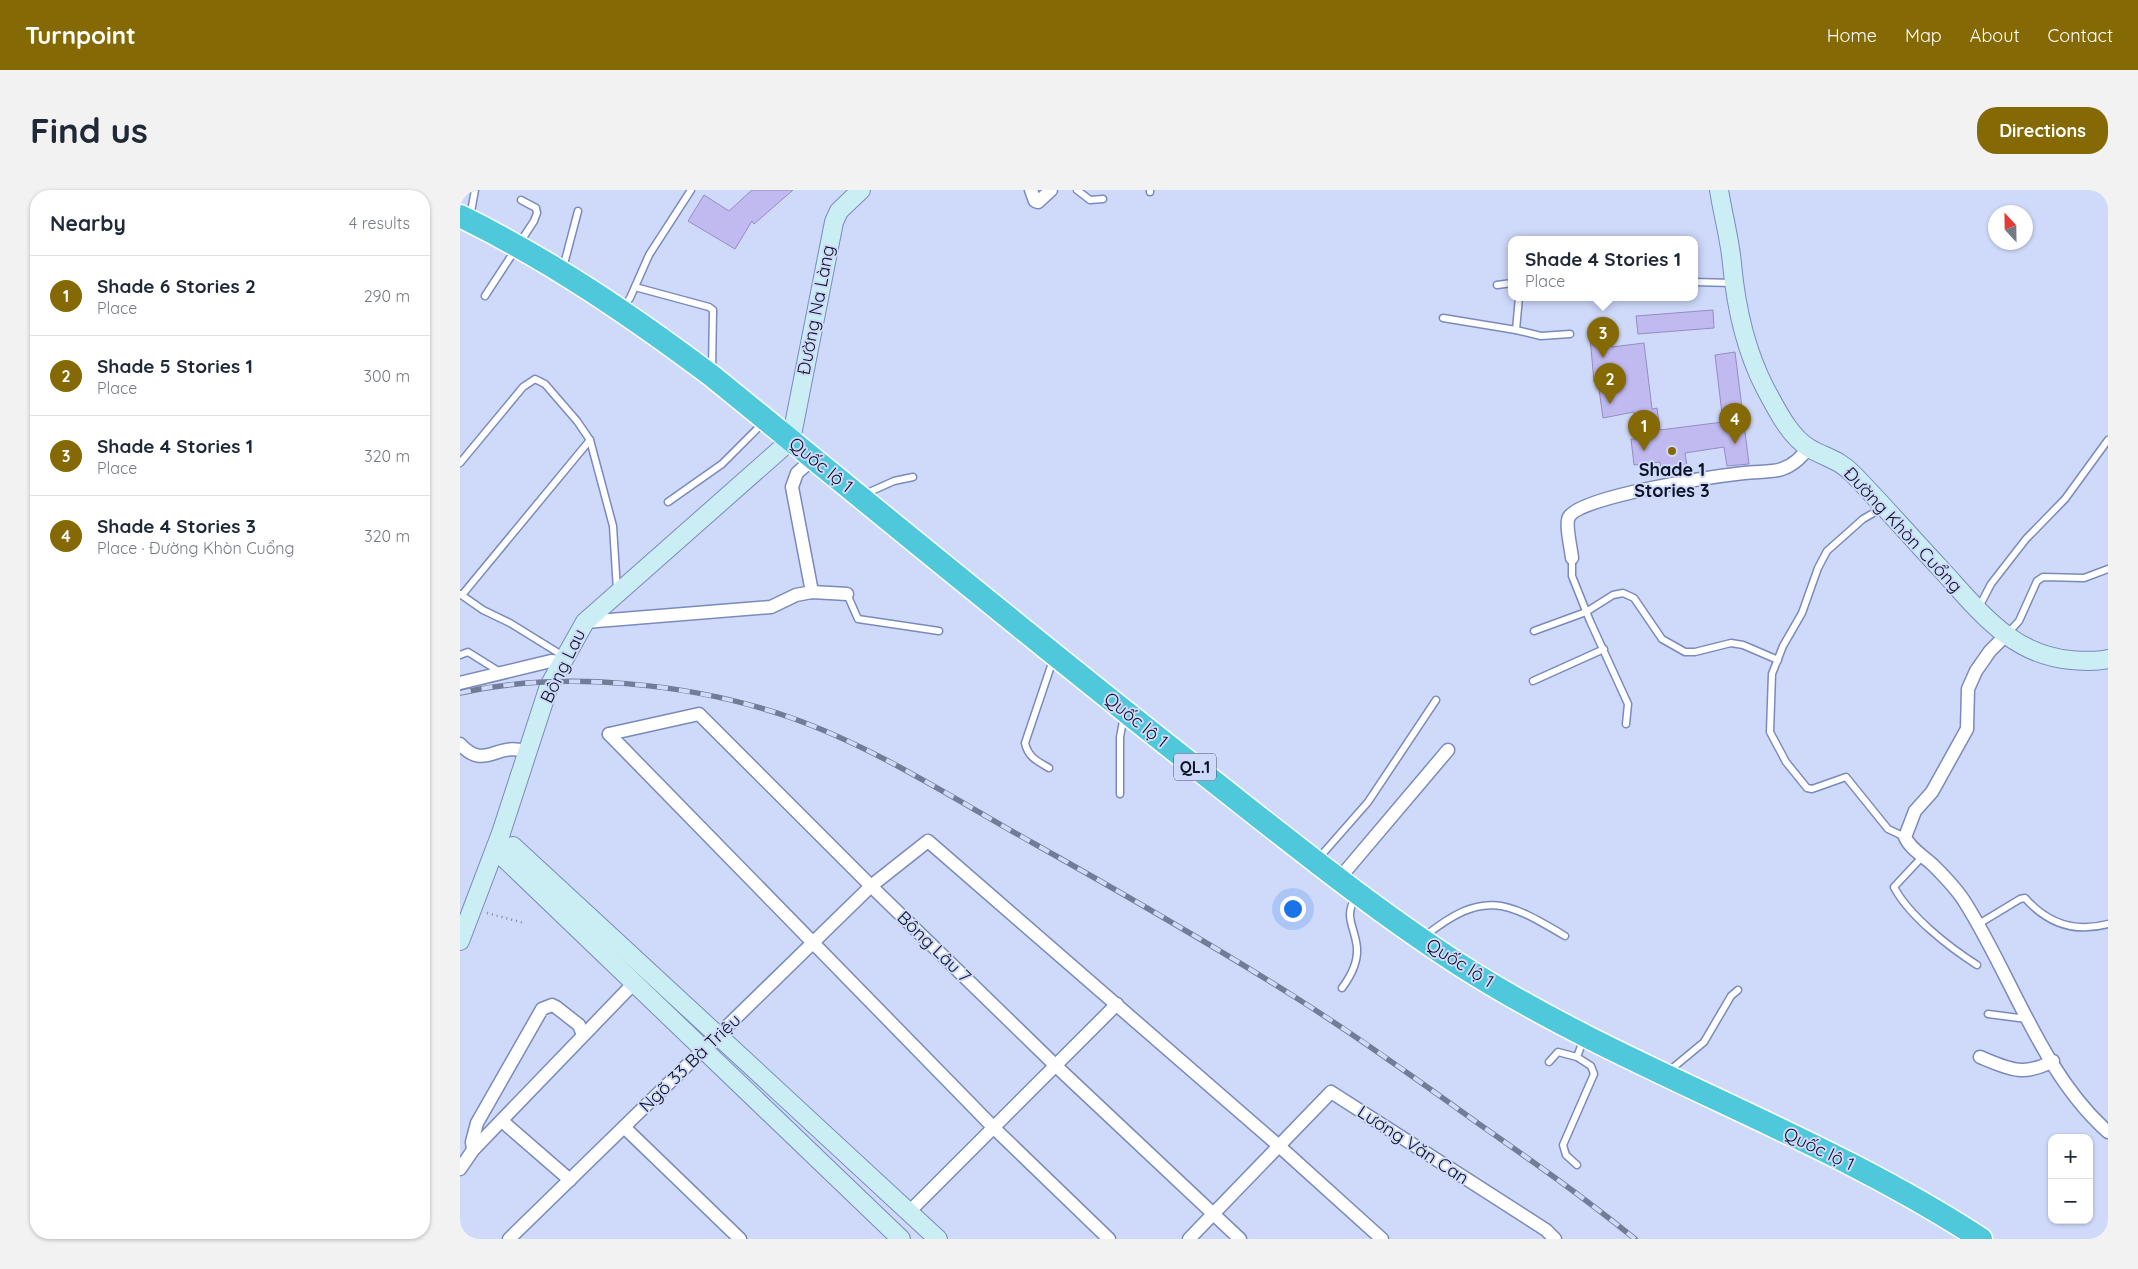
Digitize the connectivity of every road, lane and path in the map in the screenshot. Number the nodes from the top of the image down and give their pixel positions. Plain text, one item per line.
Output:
1 (475, 190) edge
2 (691, 190) edge
3 (861, 190) edge
4 (1031, 190) edge
5 (1051, 190) edge
6 (1077, 190) edge
7 (1718, 190) edge
8 (1103, 199) dead end
9 (521, 200) dead end
10 (578, 211) dead end
11 (465, 219) edge
12 (519, 247) junction
13 (562, 272) junction
14 (1698, 282) edge
15 (1732, 283) junction
16 (1508, 284) edge
17 (1497, 285) dead end
18 (635, 287) junction
19 (485, 296) dead end
20 (1519, 301) edge
21 (620, 311) junction
22 (1443, 318) dead end
23 (1516, 330) junction
24 (1570, 334) dead end
25 (712, 376) junction
26 (766, 420) junction
27 (590, 440) junction
28 (791, 440) junction
29 (2108, 440) edge
30 (1809, 448) junction
31 (814, 458) junction
32 (460, 464) edge
33 (913, 477) dead end
34 (859, 496) junction
35 (668, 502) dead end
36 (1883, 508) junction
37 (1572, 558) joint
38 (2108, 569) edge
39 (812, 592) junction
40 (461, 594) edge
41 (617, 594) junction
42 (847, 594) joint
43 (1978, 610) junction
44 (1586, 612) junction
45 (585, 622) junction
46 (939, 631) dead end
47 (1534, 631) dead end
48 (2005, 636) junction
49 (1604, 649) junction
50 (1055, 654) junction
51 (460, 655) edge
52 (2108, 659) edge
53 (564, 660) junction
54 (1778, 660) junction
55 (503, 674) junction
56 (1533, 681) dead end
57 (460, 683) edge
58 (1436, 700) dead end
59 (1125, 712) junction
60 (1626, 724) dead end
61 (460, 744) edge
62 (1448, 750) dead end
63 (528, 752) junction
64 (1049, 768) dead end
65 (1120, 794) dead end
66 (1905, 837) junction
67 (499, 847) junction
68 (1923, 856) junction
69 (1316, 862) junction
70 (1338, 880) junction
71 (871, 886) junction
72 (1357, 894) junction
73 (474, 908) junction
74 (524, 924) dead end
75 (2108, 924) edge
76 (1977, 925) junction
77 (1565, 936) dead end
78 (1422, 938) junction
79 (460, 941) edge
80 (813, 944) junction
81 (1977, 965) dead end
82 (634, 983) junction
83 (1342, 988) dead end
84 (1738, 990) dead end
85 (1117, 1004) junction
86 (1988, 1014) dead end
87 (2028, 1019) junction
88 (583, 1035) junction
89 (1586, 1035) junction
90 (720, 1036) junction
91 (703, 1049) junction
92 (1980, 1057) dead end
93 (1577, 1058) junction
94 (2052, 1061) junction
95 (1549, 1062) dead end
96 (1056, 1066) junction
97 (1664, 1075) junction
98 (502, 1121) junction
99 (624, 1127) junction
100 (994, 1128) junction
101 (2108, 1132) edge
102 (1280, 1146) junction
103 (473, 1150) junction
104 (1577, 1166) dead end
105 (460, 1169) edge
106 (570, 1180) junction
107 (909, 1212) junction
108 (1214, 1213) junction
109 (1546, 1230) junction
110 (509, 1239) edge
111 (740, 1239) edge
112 (901, 1239) edge
113 (938, 1239) edge
114 (1109, 1239) edge
115 (1189, 1239) edge
116 (1240, 1239) edge
117 (1382, 1239) edge
118 (1536, 1239) edge
119 (1555, 1239) edge
120 (1981, 1239) edge

1 - 11 lane
2 - 18 lane
3 - 28 main road, Đường Na Làng
4 - 5 street
6 - 8 lane
7 - 15 main road, Đường Khòn Cuổng
9 - 12 lane
10 - 13 lane
11 - 12 highway, Quốc lộ 1 / QL.1
12 - 13 highway, Quốc lộ 1 / QL.1
12 - 19 lane
13 - 21 highway, Quốc lộ 1 / QL.1
14 - 15 lane
15 - 30 main road, Đường Khòn Cuổng
16 - 17 lane
18 - 21 lane
18 - 25 lane
20 - 23 lane
21 - 25 highway, Quốc lộ 1 / QL.1
22 - 23 lane
23 - 24 lane
25 - 26 highway, Quốc lộ 1 / QL.1
26 - 28 highway, Quốc lộ 1 / QL.1
26 - 35 lane
27 - 32 lane
27 - 40 lane
27 - 41 lane
28 - 31 highway, Quốc lộ 1 / QL.1
28 - 41 main road, Bông Lau
29 - 43 lane
30 - 36 main road, Đường Khòn Cuổng
30 - 37 street
31 - 34 highway, Quốc lộ 1 / QL.1
31 - 39 street
33 - 34 lane
34 - 50 highway, Quốc lộ 1 / QL.1
36 - 43 main road, Đường Khòn Cuổng
36 - 54 lane
37 - 44 lane
38 - 48 lane
39 - 42 street
39 - 45 street
40 - 53 lane
41 - 45 main road, Bông Lau
42 - 46 lane
43 - 48 main road, Đường Khòn Cuổng
44 - 47 lane
44 - 49 lane
44 - 54 lane
45 - 53 main road, Bông Lau
48 - 52 main road, Đường Khòn Cuổng
48 - 66 street
49 - 56 lane
49 - 60 lane
50 - 59 highway, Quốc lộ 1 / QL.1
50 - 64 lane
51 - 55 lane
53 - 55 street
53 - 63 main road, Bông Lau
54 - 66 lane
55 - 57 street
58 - 69 lane
59 - 65 lane
59 - 69 highway, Quốc lộ 1 / QL.1
61 - 63 street
62 - 70 street
63 - 67 main road, Bông Lau
66 - 68 street
67 - 73 main road, Bông Lau
67 - 82 main road
67 - 90 main road
68 - 76 street
68 - 81 lane
69 - 70 highway, Quốc lộ 1 / QL.1
70 - 72 highway, Quốc lộ 1 / QL.1
71 - 80 street, Ngõ 33 Bà Triệu
71 - 80 street, Bông Lâu 7
71 - 85 street, Ngõ 33 Bà Triệu
71 - 96 street, Bông Lâu 7
72 - 78 highway, Quốc lộ 1 / QL.1
72 - 83 lane
73 - 74 path
73 - 79 main road, Bông Lau
75 - 76 lane
76 - 87 street
77 - 78 lane
78 - 89 highway, Quốc lộ 1 / QL.1
80 - 90 street, Ngõ 33 Bà Triệu
80 - 100 street
82 - 88 street
82 - 91 main road
84 - 97 lane
85 - 96 street
85 - 102 street
86 - 87 lane
87 - 94 street
88 - 98 street
88 - 103 street
89 - 93 lane
89 - 97 highway, Quốc lộ 1 / QL.1
90 - 91 street, Ngõ 33 Bà Triệu
90 - 107 main road
91 - 99 street, Ngõ 33 Bà Triệu
91 - 112 main road
92 - 94 street
93 - 95 lane
93 - 104 lane
94 - 101 street
96 - 100 street
96 - 108 street, Bông Lâu 7
97 - 120 highway, Quốc lộ 1 / QL.1
98 - 103 street
98 - 106 street
99 - 106 street, Ngõ 33 Bà Triệu
99 - 111 street
100 - 107 street
100 - 114 street
102 - 108 street
102 - 109 street, Lương Văn Can
102 - 117 street
103 - 105 street
106 - 110 street, Ngõ 33 Bà Triệu
107 - 113 main road
108 - 115 street
108 - 116 street, Bông Lâu 7
109 - 118 street
109 - 119 street, Lương Văn Can

